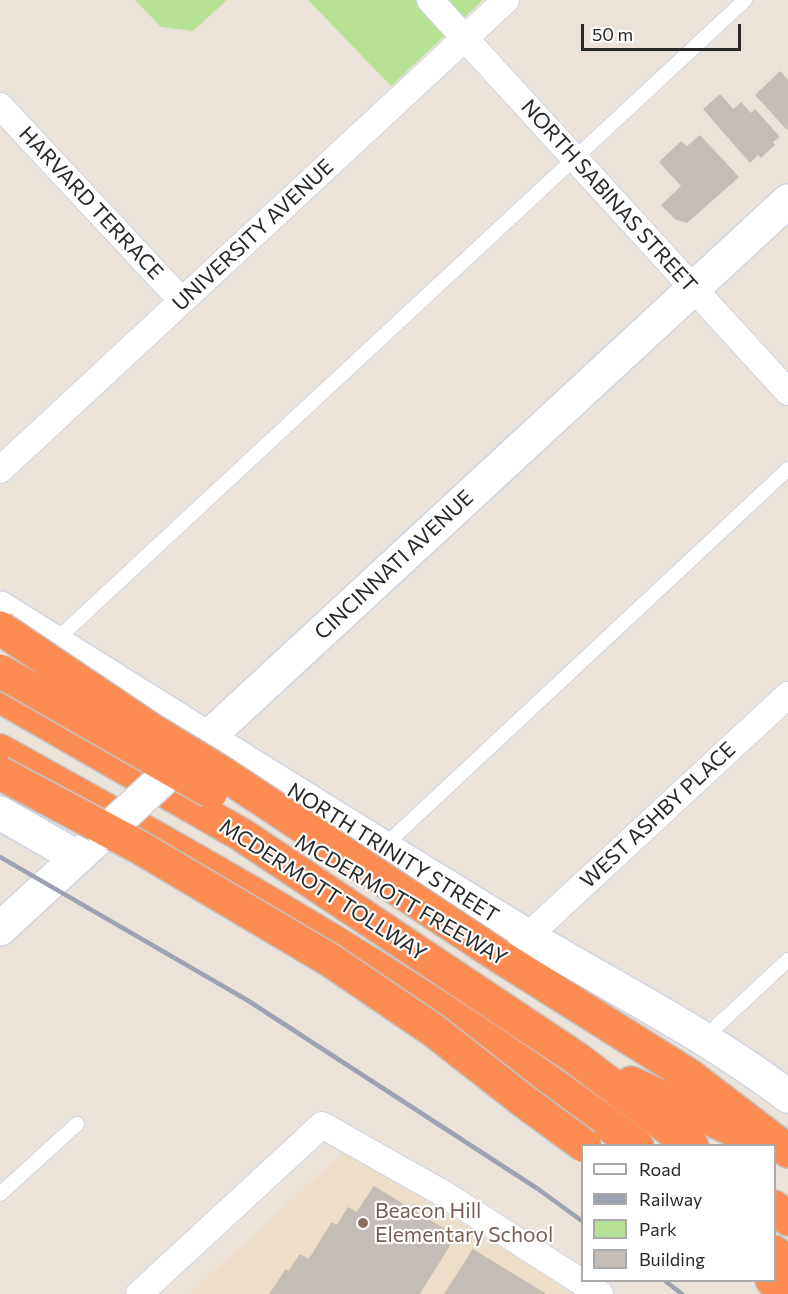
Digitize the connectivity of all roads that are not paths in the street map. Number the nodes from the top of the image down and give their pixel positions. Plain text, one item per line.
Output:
1 (430, 0) edge
2 (506, 0) edge
3 (745, 0) edge
4 (465, 38) junction
5 (0, 106) edge
6 (574, 158) junction
7 (788, 201) edge
8 (693, 289) junction
9 (182, 301) junction
10 (788, 392) edge
11 (788, 469) edge
12 (0, 470) edge
13 (0, 608) edge
14 (0, 628) edge
15 (54, 642) junction
16 (0, 670) edge
17 (788, 694) edge
18 (0, 696) edge
19 (207, 738) junction
20 (0, 751) edge
21 (0, 773) edge
22 (0, 813) edge
23 (383, 847) junction
24 (77, 857) junction
25 (3, 922) edge
26 (528, 936) junction
27 (499, 956) junction
28 (788, 960) edge
29 (704, 1038) junction
30 (576, 1058) junction
31 (788, 1096) edge
32 (77, 1124) dead end
33 (582, 1144) edge
34 (635, 1144) edge
35 (689, 1144) edge
36 (759, 1144) edge
37 (788, 1151) edge
38 (0, 1194) edge
39 (776, 1210) edge
40 (788, 1219) edge
41 (776, 1254) edge
42 (788, 1263) edge
43 (776, 1272) edge
44 (581, 1282) edge
45 (581, 1282) edge
46 (773, 1282) edge
47 (788, 1283) edge
48 (788, 1293) edge
49 (139, 1294) edge
50 (600, 1294) edge

1 - 4 street, NORTH SABINAS STREET
2 - 4 street, UNIVERSITY AVENUE
3 - 6 lane
4 - 6 street, NORTH SABINAS STREET
4 - 9 street, UNIVERSITY AVENUE
5 - 9 street, HARVARD TERRACE
6 - 8 street, NORTH SABINAS STREET
6 - 15 lane
7 - 8 street, CINCINNATI AVENUE
8 - 10 street, NORTH SABINAS STREET
8 - 19 street, CINCINNATI AVENUE
9 - 12 street, UNIVERSITY AVENUE
11 - 23 lane
13 - 15 street, NORTH TRINITY STREET
14 - 27 highway, bridge
15 - 19 street, NORTH TRINITY STREET
16 - 27 highway, MCDERMOTT FREEWAY, bridge
17 - 26 street, WEST ASHBY PLACE
18 - 30 highway, MCDERMOTT TOLLWAY
19 - 23 street, NORTH TRINITY STREET
19 - 24 street, CINCINNATI AVENUE, bridge
20 - 34 highway, MCDERMOTT TOLLWAY
21 - 33 highway, bridge
22 - 24 street
23 - 26 street, NORTH TRINITY STREET
24 - 25 street, CINCINNATI AVENUE
26 - 29 street, NORTH TRINITY STREET
27 - 37 highway, MCDERMOTT FREEWAY
28 - 29 lane
29 - 31 street, NORTH TRINITY STREET
30 - 35 highway, MCDERMOTT TOLLWAY
30 - 36 highway
32 - 38 lane
39 - 40 highway
41 - 42 highway
43 - 47 highway
44 - 49 street
45 - 50 street
46 - 48 highway

